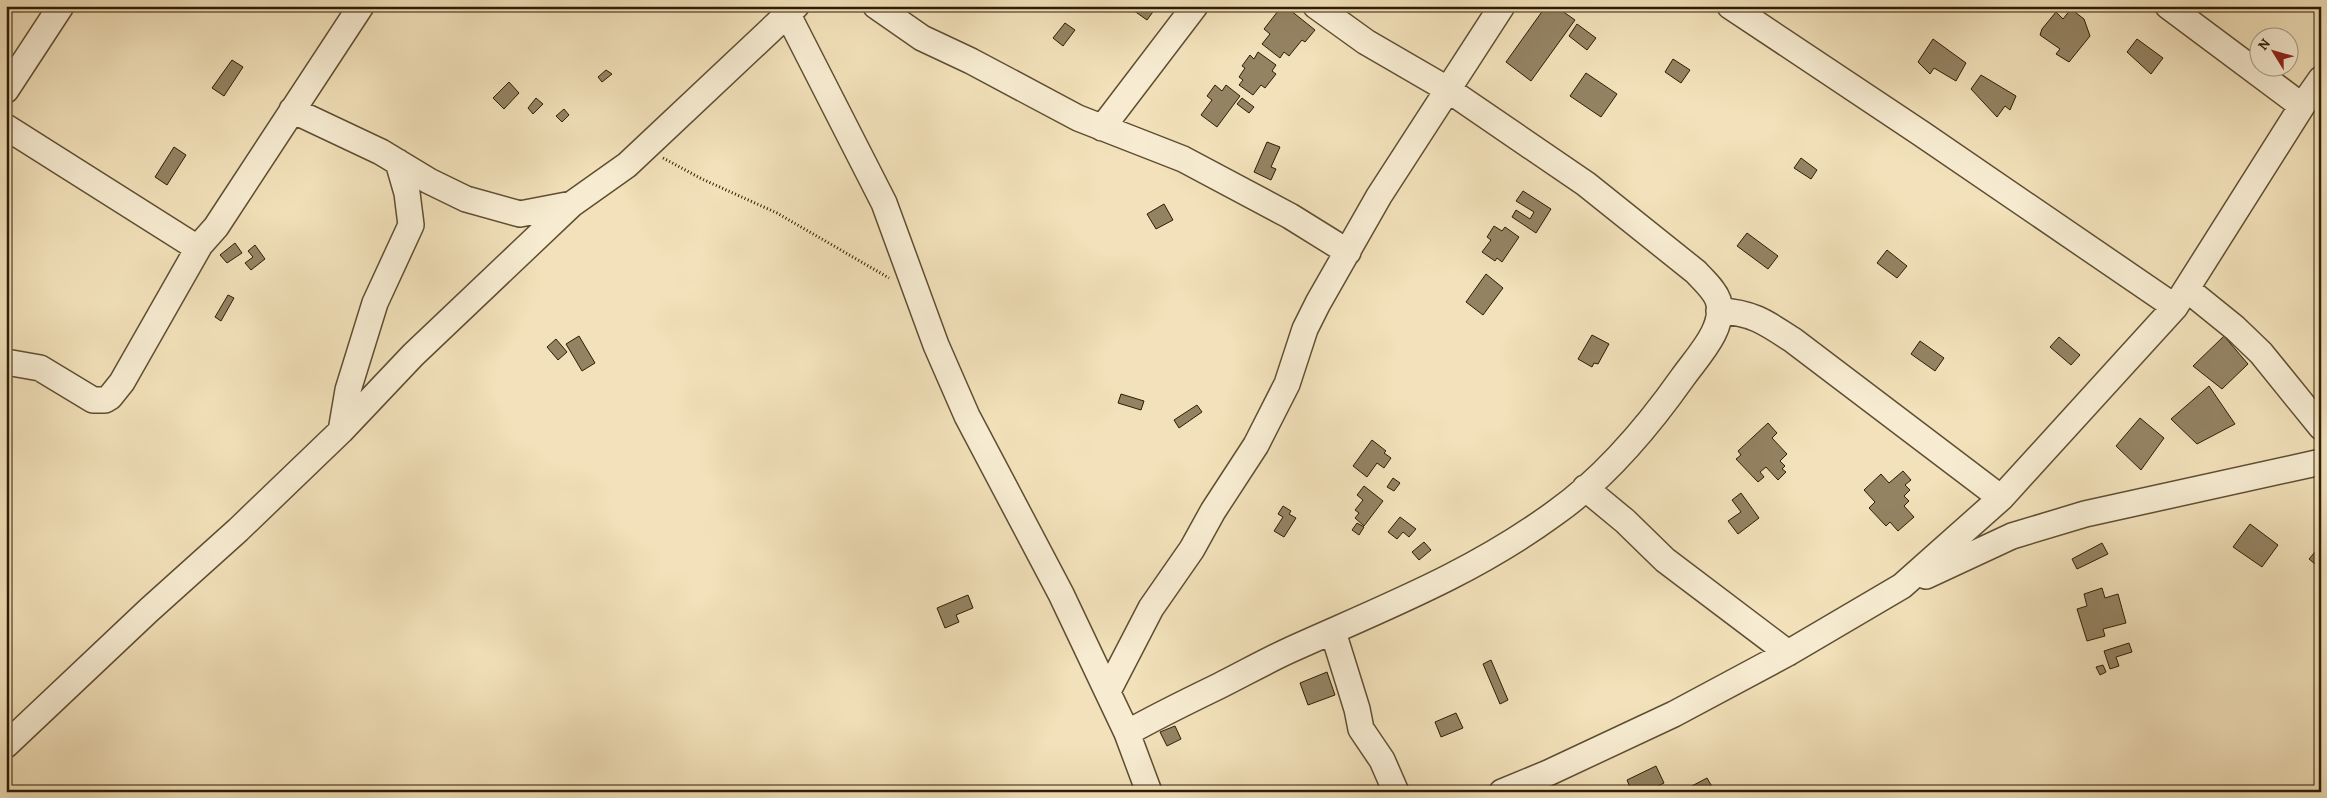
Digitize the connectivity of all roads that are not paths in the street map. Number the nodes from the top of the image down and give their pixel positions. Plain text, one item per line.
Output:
1 (61, 6) edge
2 (361, 6) edge
3 (876, 6) edge
4 (1195, 6) edge
5 (1316, 6) edge
6 (1502, 6) edge
7 (1731, 6) edge
8 (2168, 6) edge
9 (784, 13) edge
10 (2321, 79) edge
11 (1447, 89) junction
12 (6, 90) edge
13 (2302, 106) junction
14 (292, 110) junction
15 (6, 127) edge
16 (1102, 128) junction
17 (398, 162) junction
18 (572, 204) junction
19 (200, 245) junction
20 (1348, 252) junction
21 (2182, 298) junction
22 (1720, 311) junction
23 (6, 362) edge
24 (2321, 427) edge
25 (341, 431) junction
26 (2321, 462) edge
27 (1585, 488) junction
28 (2001, 498) junction
29 (1902, 586) junction
30 (1333, 632) junction
31 (1788, 653) junction
32 (1108, 691) junction
33 (1127, 733) junction
34 (6, 745) edge
35 (1149, 792) edge
36 (1396, 792) edge
37 (1502, 792) edge

1 - 12 street
2 - 14 street
3 - 16 street
4 - 16 street
5 - 11 street
6 - 11 street
7 - 21 street
8 - 13 street
9 - 18 street
9 - 32 street
10 - 13 street
11 - 20 street
11 - 22 street
13 - 21 street
14 - 17 street
14 - 19 street
15 - 19 street
16 - 20 street
17 - 18 street
17 - 25 street
18 - 25 street
19 - 23 street
20 - 32 street
21 - 24 street
21 - 28 street
22 - 27 street
22 - 28 street
25 - 34 street
26 - 29 street
27 - 30 street
27 - 31 street
28 - 29 street
29 - 31 street
30 - 33 street
30 - 36 street
31 - 37 street
32 - 33 street
33 - 35 street

